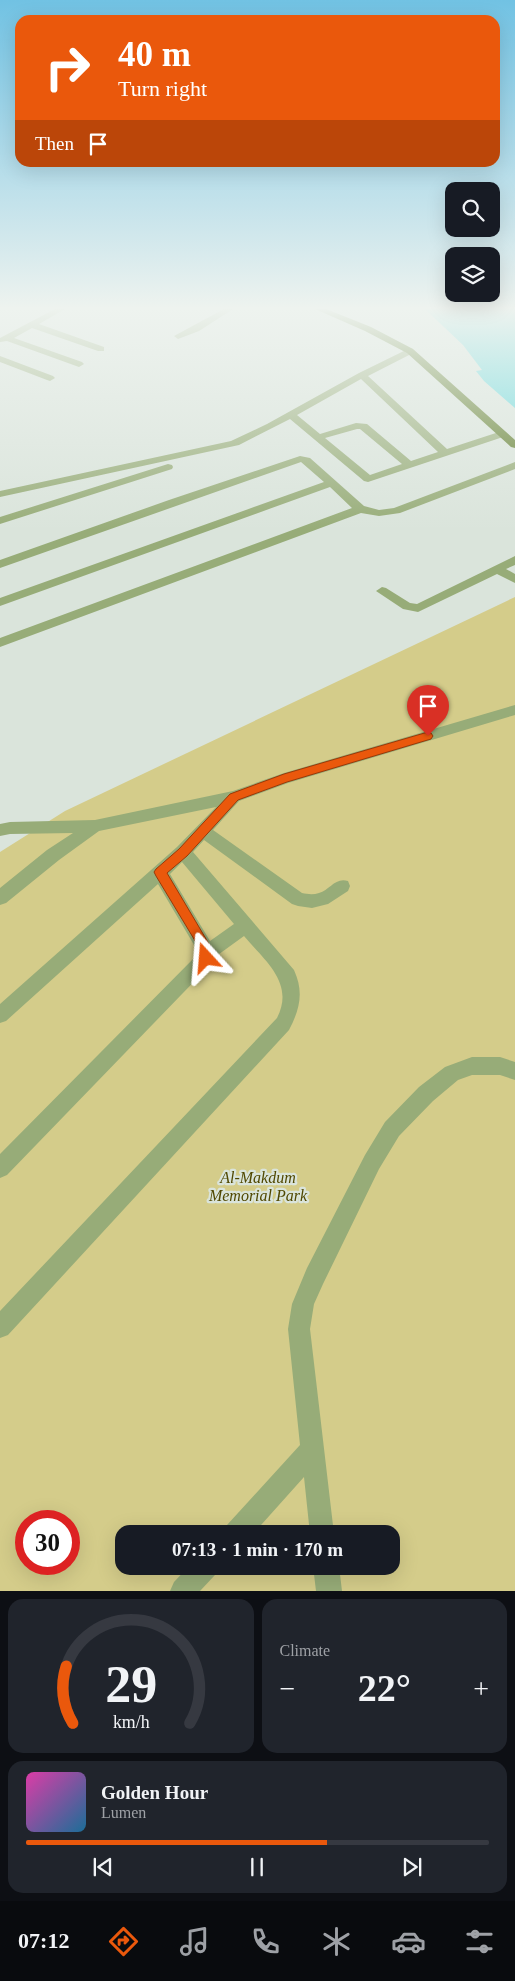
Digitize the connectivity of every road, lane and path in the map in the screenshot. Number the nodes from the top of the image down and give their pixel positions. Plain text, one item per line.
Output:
1 (347, 383) edge
2 (371, 383) edge
3 (446, 383) edge
4 (291, 415) junction
5 (502, 434) junction
6 (319, 437) junction
7 (515, 445) edge
8 (444, 452) junction
9 (190, 454) junction
10 (409, 465) junction
11 (515, 465) edge
12 (332, 483) junction
13 (0, 494) edge
14 (360, 509) junction
15 (0, 521) edge
16 (515, 560) edge
17 (0, 564) edge
18 (497, 569) junction
19 (515, 579) edge
20 (382, 591) dead end
21 (0, 602) edge
22 (0, 643) edge
23 (515, 710) edge
24 (234, 797) junction
25 (95, 826) junction
26 (0, 830) edge
27 (204, 831) junction
28 (183, 852) junction
29 (160, 872) junction
30 (342, 886) dead end
31 (0, 898) edge
32 (245, 926) junction
33 (207, 953) junction
34 (0, 1015) edge
35 (515, 1071) edge
36 (0, 1168) edge
37 (0, 1327) edge
38 (312, 1450) junction
39 (244, 1525) edge
40 (321, 1525) edge
41 (198, 1575) edge
42 (327, 1575) edge
43 (183, 1591) edge
44 (329, 1591) edge

1 - 4 street
2 - 8 street
3 - 5 main road
4 - 6 street
4 - 9 street
5 - 7 main road
5 - 8 street
6 - 10 street
6 - 10 street
8 - 10 street
9 - 13 street
9 - 15 street
11 - 14 street
12 - 14 street
12 - 17 street
12 - 21 street
14 - 22 street
16 - 18 street
18 - 19 street
18 - 20 street
23 - 24 street
24 - 25 street
24 - 27 street
25 - 26 street
25 - 31 street
27 - 28 street
27 - 30 street
28 - 29 street
28 - 32 street
29 - 33 street
29 - 34 street
32 - 33 street
32 - 37 street
33 - 36 street
35 - 38 street
38 - 39 street
38 - 40 street
41 - 43 street
42 - 44 street

